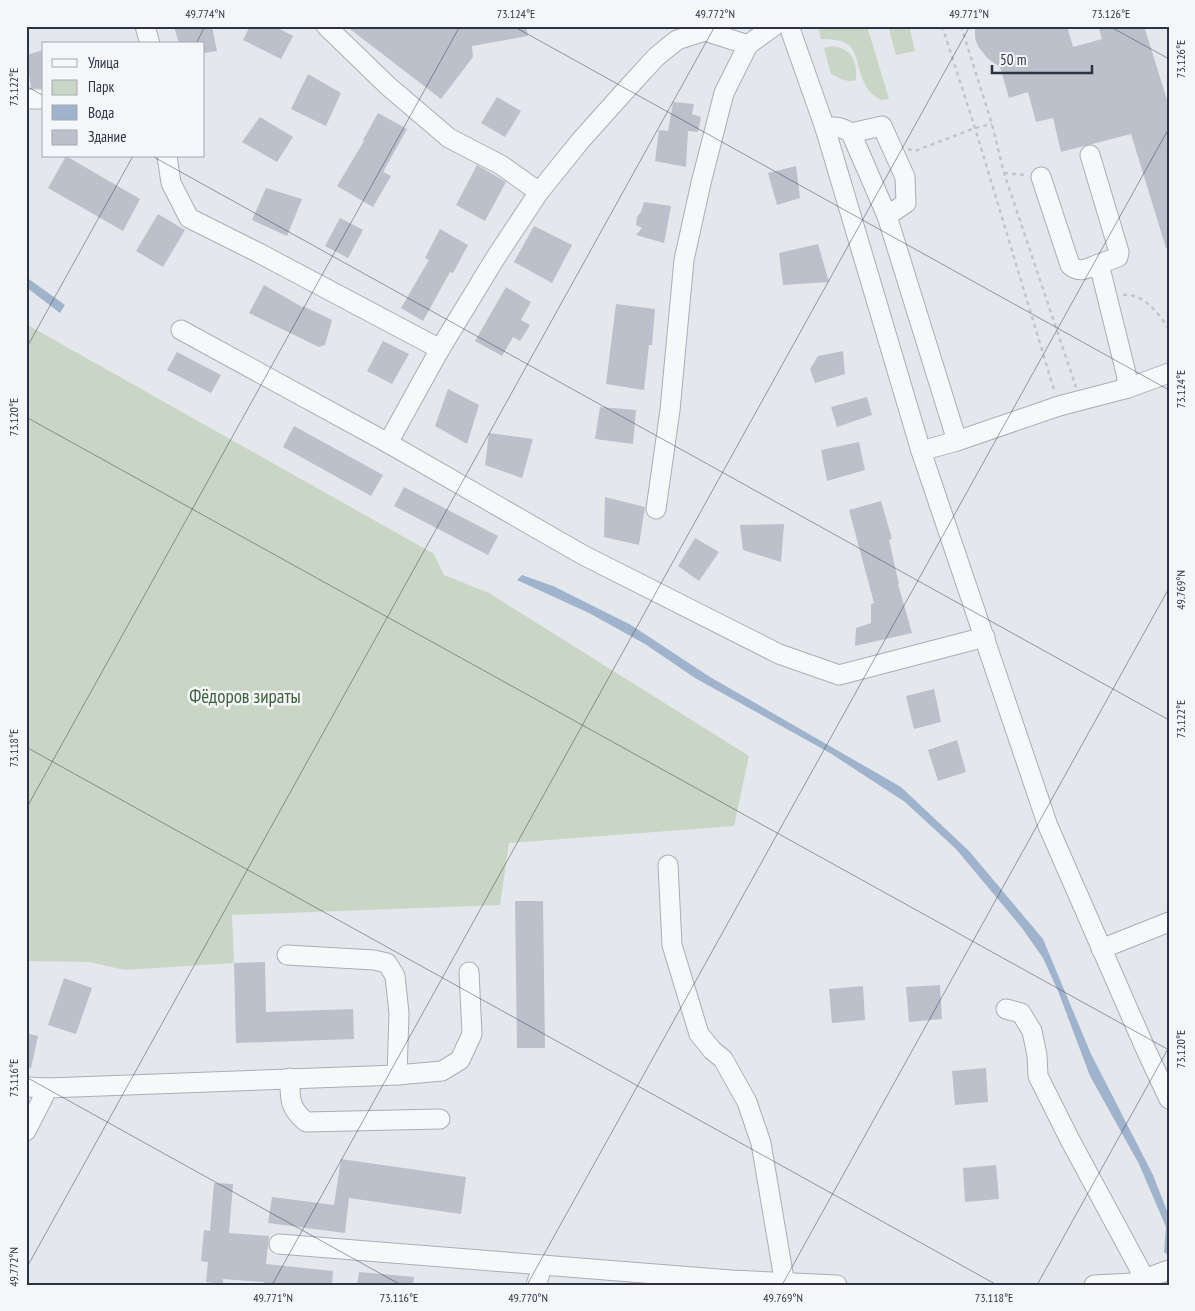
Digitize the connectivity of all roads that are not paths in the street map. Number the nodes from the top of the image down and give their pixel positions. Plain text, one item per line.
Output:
1 (145, 26) edge
2 (326, 26) edge
3 (774, 26) edge
4 (789, 26) edge
5 (149, 42) edge
6 (748, 45) junction
7 (26, 99) edge
8 (42, 99) edge
9 (825, 128) junction
10 (851, 133) junction
11 (1090, 155) dead end
12 (168, 158) edge
13 (1040, 176) road end
14 (539, 192) junction
15 (887, 216) junction
16 (1098, 264) junction
17 (181, 330) dead end
18 (440, 349) junction
19 (1169, 373) edge
20 (1128, 388) junction
21 (957, 441) junction
22 (388, 443) junction
23 (921, 451) junction
24 (656, 509) dead end
25 (985, 637) junction
26 (668, 865) dead end
27 (1169, 922) edge
28 (1101, 949) junction
29 (286, 956) dead end
30 (469, 972) dead end
31 (1006, 1009) dead end
32 (397, 1075) junction
33 (290, 1078) junction
34 (26, 1087) edge
35 (48, 1088) junction
36 (1169, 1099) edge
37 (440, 1119) dead end
38 (26, 1131) edge
39 (279, 1244) dead end
40 (543, 1265) junction
41 (1169, 1270) edge
42 (1135, 1282) edge
43 (785, 1284) edge
44 (536, 1285) edge
45 (837, 1285) edge
46 (1094, 1285) edge

1 - 5 street
2 - 14 street
3 - 6 street
4 - 9 street
6 - 14 street
6 - 24 street
7 - 8 street
9 - 10 street
9 - 23 street
10 - 15 street
10 - 15 street
11 - 16 street
12 - 18 street
13 - 16 street
14 - 18 street
15 - 21 street
16 - 20 street
17 - 22 street
18 - 22 street
19 - 20 street
20 - 21 street
21 - 23 street
22 - 25 street
23 - 25 street
25 - 28 street
26 - 43 street
27 - 28 street
28 - 36 street
29 - 32 street
30 - 32 street
31 - 42 street
32 - 33 street
33 - 35 street
33 - 37 street
34 - 35 street
35 - 38 street
39 - 40 street
40 - 43 street
40 - 44 street
41 - 42 street
42 - 46 street
43 - 45 street

